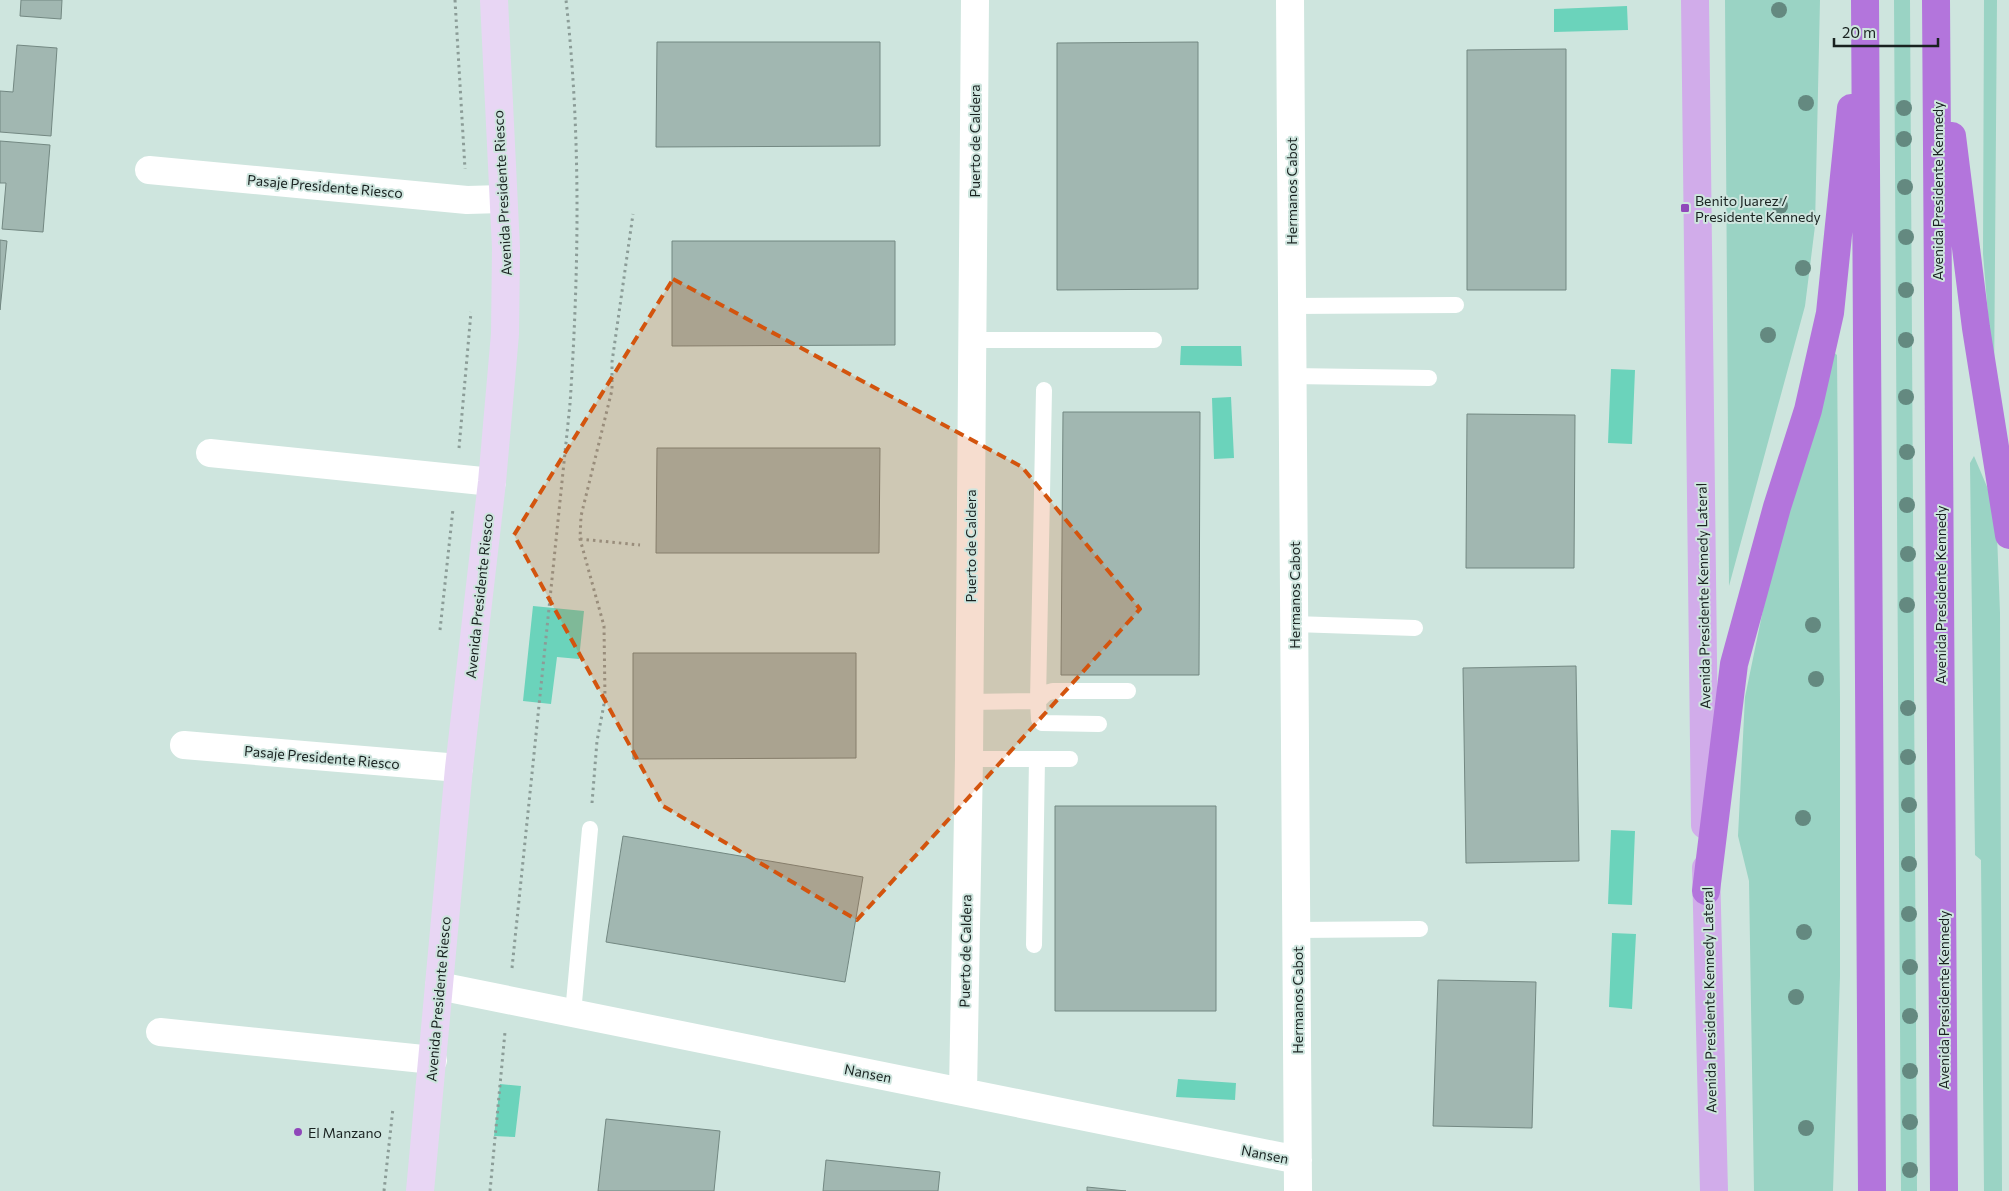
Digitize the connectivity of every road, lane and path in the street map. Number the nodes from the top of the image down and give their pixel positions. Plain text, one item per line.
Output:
1 (455, 0) edge
2 (494, 0) edge
3 (566, 0) edge
4 (975, 0) edge
5 (1290, 0) edge
6 (1695, 0) edge
7 (1863, 0) edge
8 (1936, 6) edge
9 (149, 170) dead end
10 (502, 199) junction
11 (467, 200) junction
12 (633, 214) dead end
13 (1456, 305) dead end
14 (1292, 306) junction
15 (471, 310) dead end
16 (972, 340) junction
17 (1154, 340) dead end
18 (1292, 376) junction
19 (1429, 378) dead end
20 (1044, 390) dead end
21 (210, 453) dead end
22 (456, 479) junction
23 (492, 482) junction
24 (2009, 535) edge
25 (580, 538) junction
26 (640, 545) dead end
27 (1294, 624) junction
28 (1415, 628) dead end
29 (440, 637) dead end
30 (1128, 691) dead end
31 (1038, 701) junction
32 (969, 702) junction
33 (1099, 724) dead end
34 (184, 745) dead end
35 (969, 759) junction
36 (1037, 759) junction
37 (1070, 759) dead end
38 (459, 768) junction
39 (590, 828) joint
40 (1706, 891) junction
41 (1296, 930) junction
42 (1420, 930) dead end
43 (1034, 945) dead end
44 (439, 986) junction
45 (508, 1001) junction
46 (573, 1013) junction
47 (160, 1032) dead end
48 (433, 1060) junction
49 (963, 1092) junction
50 (393, 1105) dead end
51 (1298, 1160) junction
52 (384, 1191) edge
53 (420, 1191) edge
54 (490, 1191) edge
55 (1298, 1191) edge
56 (1714, 1191) edge
57 (1872, 1191) edge
58 (1944, 1191) edge

1 - 11 path
2 - 10 main road, Avenida Presidente Riesco
3 - 45 path
4 - 16 street, Puerto de Caldera
5 - 14 street, Hermanos Cabot
6 - 40 main road, Avenida Presidente Kennedy Lateral
7 - 40 highway
7 - 57 highway
8 - 24 highway
8 - 58 highway, Avenida Presidente Kennedy
9 - 11 street, Pasaje Presidente Riesco
10 - 11 street, Pasaje Presidente Riesco
10 - 23 main road, Avenida Presidente Riesco
12 - 25 path
13 - 14 lane
14 - 18 street, Hermanos Cabot
15 - 22 path
16 - 17 lane
16 - 32 street, Puerto de Caldera
18 - 19 lane
18 - 27 street, Hermanos Cabot
20 - 31 lane
21 - 22 street
22 - 23 street
22 - 29 path
23 - 38 main road, Avenida Presidente Riesco
25 - 26 path
25 - 39 path
27 - 28 lane
27 - 41 street, Hermanos Cabot
30 - 31 lane
31 - 32 lane
31 - 33 lane
32 - 35 street, Puerto de Caldera
34 - 38 street, Pasaje Presidente Riesco
35 - 36 lane
35 - 49 street, Puerto de Caldera
36 - 37 lane
36 - 43 lane
38 - 44 main road, Avenida Presidente Riesco
39 - 46 lane
40 - 56 main road, Avenida Presidente Kennedy Lateral
41 - 42 lane
41 - 51 street, Hermanos Cabot
44 - 45 street, Nansen
44 - 48 main road, Avenida Presidente Riesco
45 - 46 street, Nansen
45 - 54 path
46 - 49 street, Nansen
47 - 48 street
48 - 53 main road, Avenida Presidente Riesco
49 - 51 street, Nansen
50 - 52 path
51 - 55 street, Hermanos Cabot

